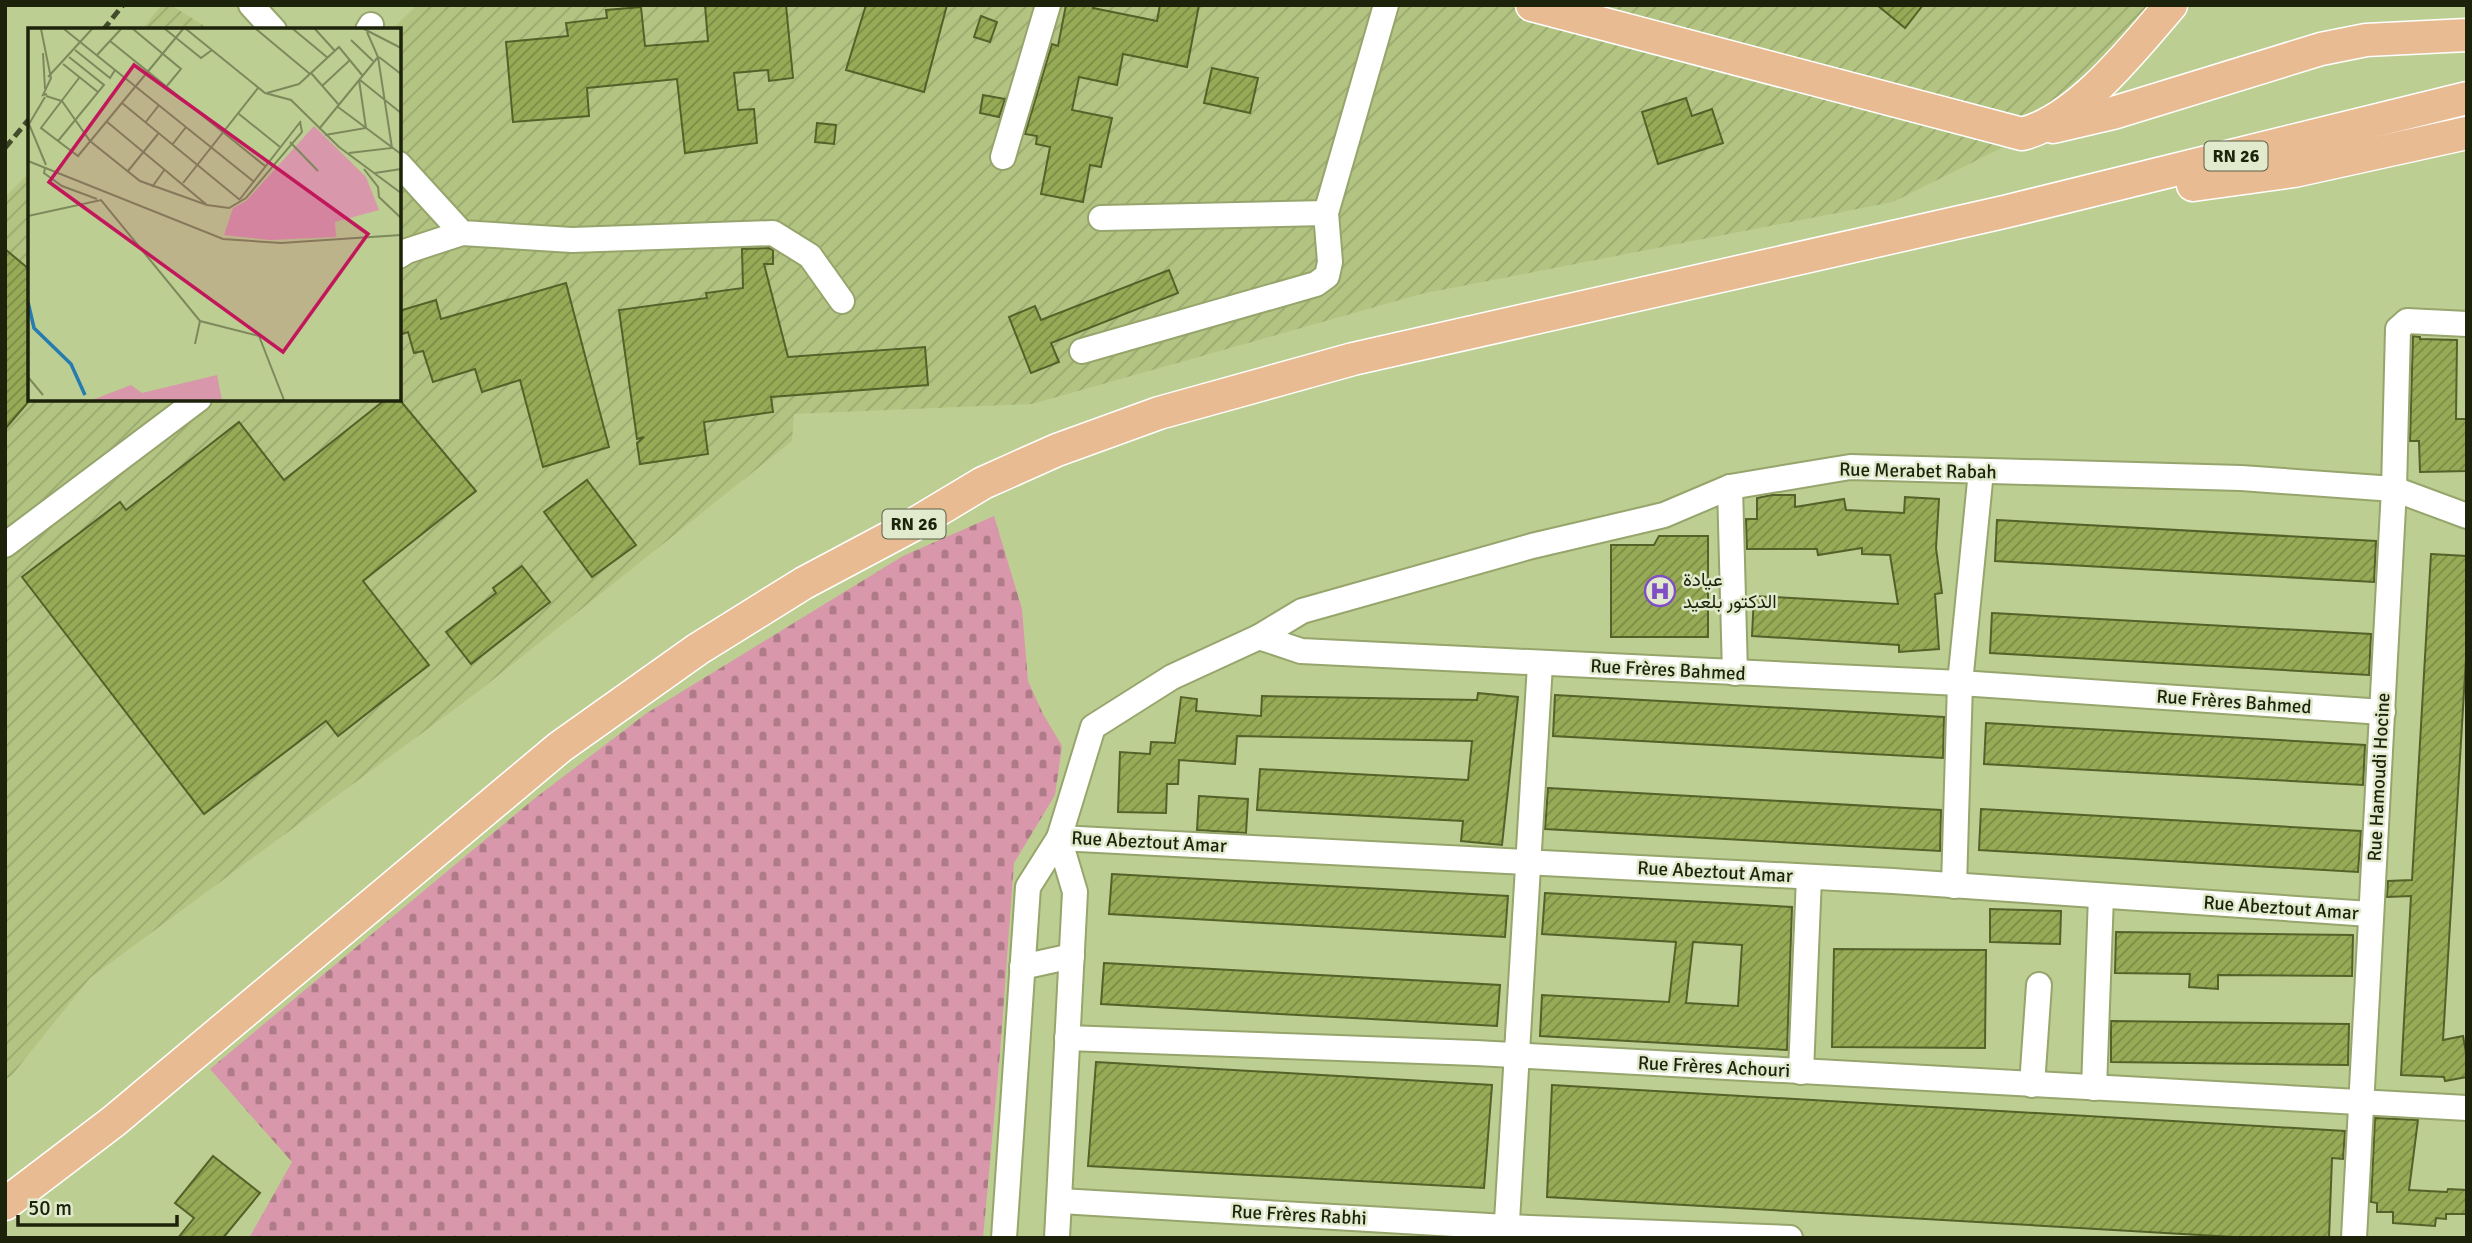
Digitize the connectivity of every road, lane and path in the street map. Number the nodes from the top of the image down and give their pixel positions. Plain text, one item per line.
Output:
1 (251, 5) edge
2 (1048, 5) edge
3 (1386, 5) edge
4 (1532, 5) edge
5 (2171, 5) edge
6 (272, 28) edge
7 (2467, 35) edge
8 (2467, 98) edge
9 (2038, 130) junction
10 (2467, 133) edge
11 (1003, 157) dead end
12 (401, 166) edge
13 (2004, 212) junction
14 (1326, 214) junction
15 (1101, 218) dead end
16 (462, 233) junction
17 (401, 255) edge
18 (842, 300) dead end
19 (2467, 324) edge
20 (1082, 351) dead end
21 (196, 401) edge
22 (1981, 471) junction
23 (1730, 487) junction
24 (2394, 489) junction
25 (2467, 516) edge
26 (5, 545) edge
27 (1259, 637) junction
28 (1540, 664) junction
29 (1735, 673) junction
30 (1960, 683) junction
31 (2383, 712) junction
32 (1059, 838) junction
33 (1528, 863) junction
34 (1809, 877) junction
35 (1954, 886) junction
36 (2101, 895) junction
37 (2370, 914) junction
38 (1072, 956) junction
39 (1022, 967) junction
40 (2039, 985) dead end
41 (1067, 1038) junction
42 (1516, 1056) junction
43 (1801, 1072) junction
44 (2032, 1085) junction
45 (2094, 1088) junction
46 (2361, 1103) junction
47 (2467, 1108) edge
48 (1060, 1201) junction
49 (5, 1204) edge
50 (1506, 1233) edge
51 (1004, 1238) edge
52 (1057, 1238) edge
53 (1790, 1238) edge
54 (2354, 1238) edge

1 - 6 street
2 - 11 street
3 - 14 street
4 - 9 main road
5 - 9 main road
7 - 9 main road
8 - 13 main road, RN 26
10 - 13 main road, RN 26
12 - 16 street
13 - 49 main road, RN 26
14 - 15 street
14 - 20 street
16 - 17 street
16 - 18 street
19 - 24 street, Rue Hamoudi Hocine
21 - 26 street
22 - 23 street, Rue Merabet Rabah
22 - 24 street, Rue Merabet Rabah
22 - 30 street
23 - 27 street, Rue Merabet Rabah
23 - 29 street
24 - 25 street, Rue Merabet Rabah
24 - 31 street, Rue Hamoudi Hocine
27 - 28 street, Rue Frères Bahmed
27 - 32 street
28 - 29 street, Rue Frères Bahmed
28 - 33 street
29 - 30 street, Rue Frères Bahmed
30 - 31 street, Rue Frères Bahmed
30 - 35 street
31 - 37 street, Rue Hamoudi Hocine
32 - 33 street, Rue Abeztout Amar
32 - 38 street
32 - 39 street
33 - 34 street, Rue Abeztout Amar
33 - 42 street
34 - 35 street, Rue Abeztout Amar
34 - 43 street
35 - 36 street, Rue Abeztout Amar
36 - 37 street, Rue Abeztout Amar
36 - 45 street
37 - 46 street, Rue Hamoudi Hocine
38 - 39 street
38 - 41 street
39 - 51 street
40 - 44 street
41 - 42 street, Rue Frères Achouri
41 - 48 street
42 - 43 street, Rue Frères Achouri
42 - 50 street
43 - 44 street, Rue Frères Achouri
44 - 45 street, Rue Frères Achouri
45 - 46 street, Rue Frères Achouri
46 - 47 street, Rue Frères Achouri
46 - 54 street, Rue Hamoudi Hocine
48 - 50 street, Rue Frères Rabhi
48 - 52 street
50 - 53 street, Rue Frères Rabhi

